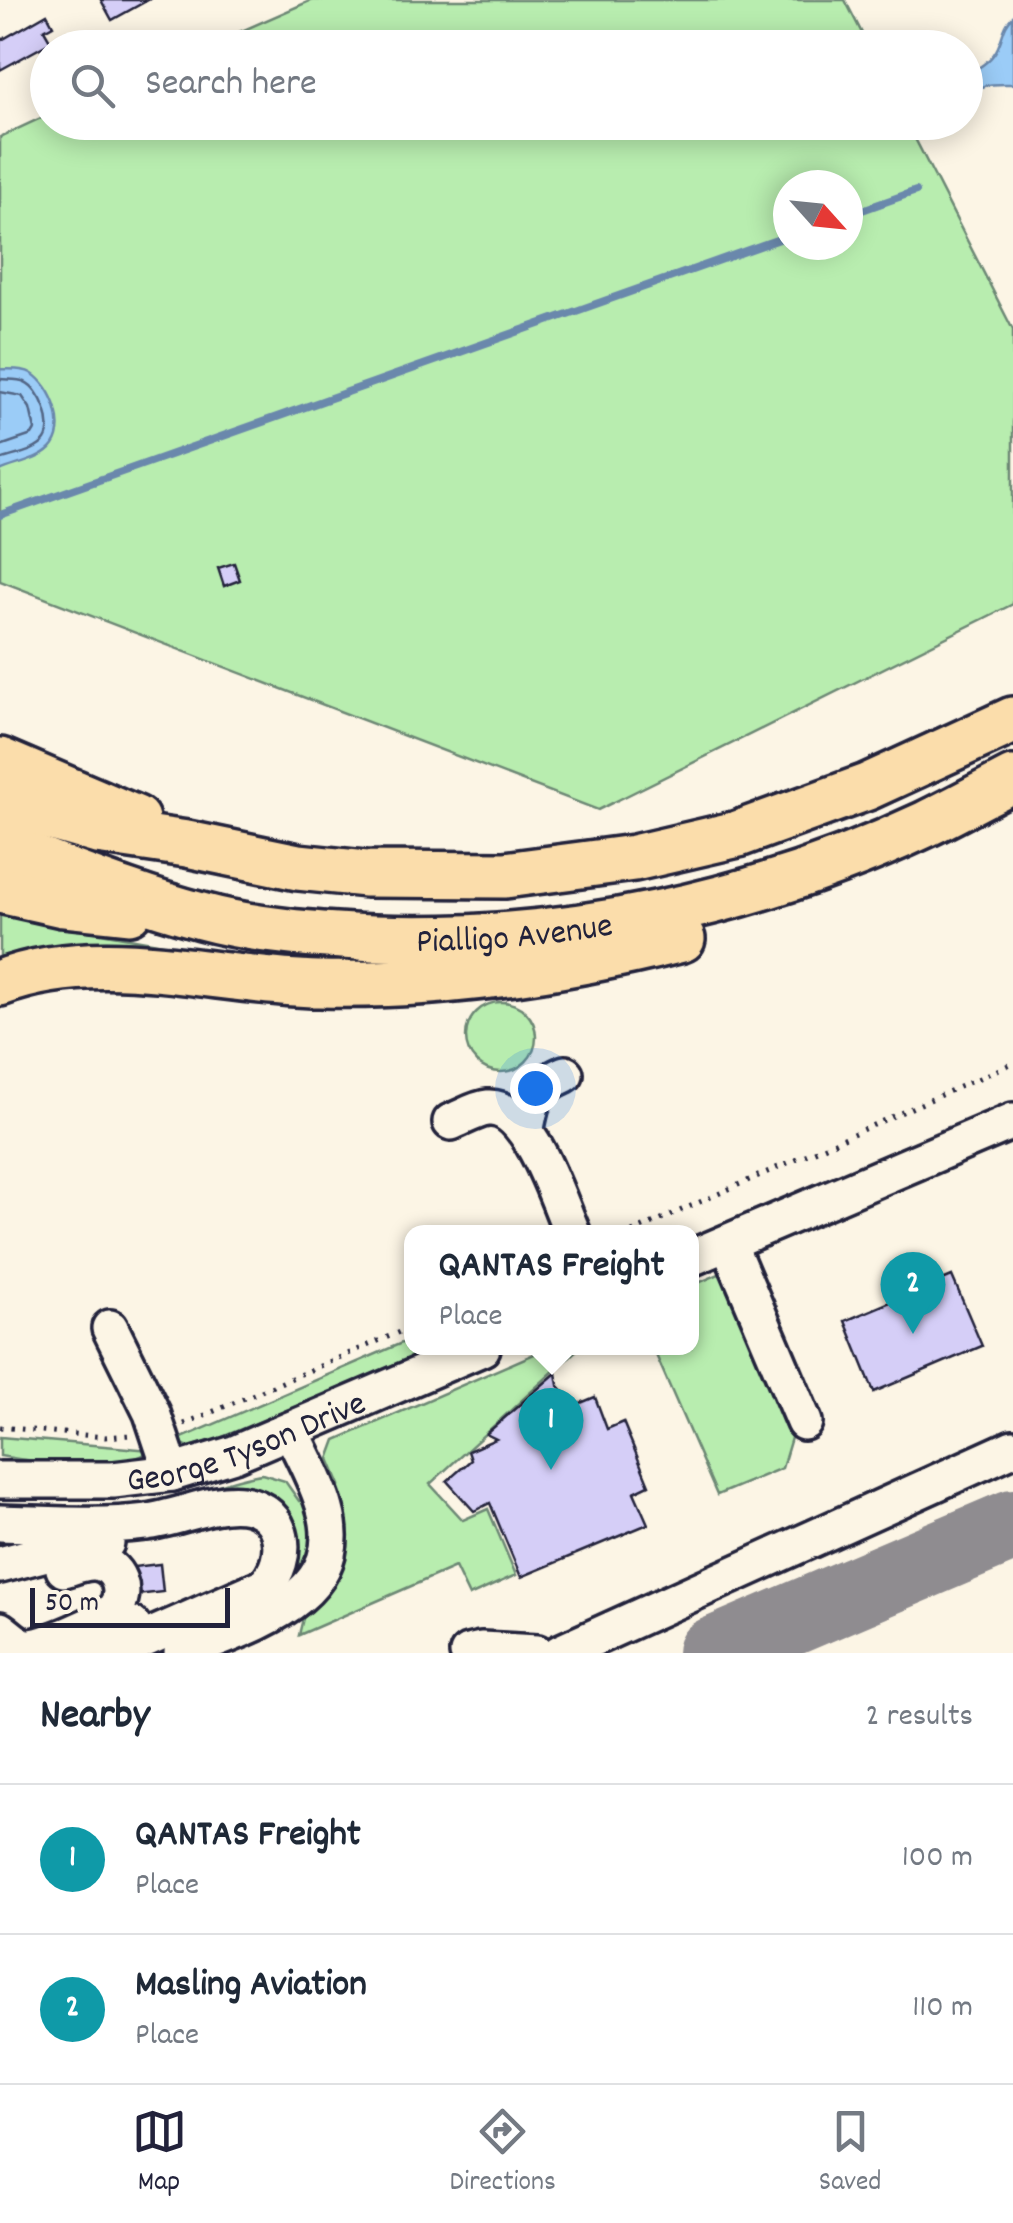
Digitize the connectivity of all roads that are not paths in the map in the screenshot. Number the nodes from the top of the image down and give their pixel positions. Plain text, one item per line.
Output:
1 (1013, 720) edge
2 (0, 761) edge
3 (1013, 778) edge
4 (0, 803) edge
5 (926, 824) junction
6 (187, 844) junction
7 (0, 846) edge
8 (0, 890) edge
9 (201, 916) junction
10 (0, 983) edge
11 (564, 1074) dead end
12 (1013, 1121) edge
13 (451, 1122) dead end
14 (526, 1128) junction
15 (569, 1225) edge
16 (728, 1243) junction
17 (699, 1255) edge
18 (110, 1328) dead end
19 (466, 1355) edge
20 (804, 1422) dead end
21 (291, 1430) junction
22 (1013, 1448) edge
23 (0, 1470) edge
24 (172, 1473) junction
25 (0, 1480) edge
26 (36, 1482) junction
27 (0, 1523) edge
28 (0, 1565) edge
29 (0, 1588) edge
30 (0, 1630) edge
31 (67, 1653) edge
32 (113, 1653) edge
33 (182, 1653) edge
34 (468, 1653) edge
35 (537, 1653) edge
36 (560, 1653) edge

1 - 6 main road, Pialligo Avenue
2 - 6 main road
3 - 5 main road, Pialligo Avenue
4 - 6 main road, Pialligo Avenue
5 - 9 main road, Pialligo Avenue
5 - 10 main road
7 - 9 main road, Pialligo Avenue
8 - 9 main road
11 - 14 lane
12 - 16 lane
13 - 14 lane
14 - 15 lane
16 - 17 lane
16 - 20 lane
18 - 24 lane
19 - 21 lane, George Tyson Drive
21 - 24 lane, George Tyson Drive
21 - 33 lane
22 - 36 lane
23 - 26 lane
24 - 26 lane, George Tyson Drive
25 - 26 lane, George Tyson Drive
27 - 32 lane
28 - 31 lane
29 - 30 lane
34 - 35 lane

